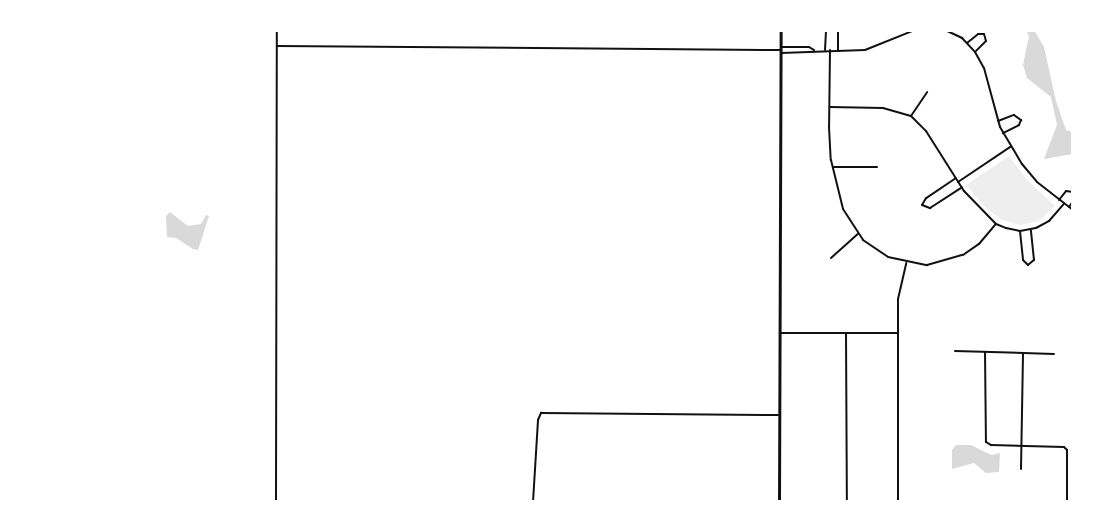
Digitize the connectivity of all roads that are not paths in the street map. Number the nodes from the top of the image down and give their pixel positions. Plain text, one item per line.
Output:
1 (277, 30) edge
2 (781, 30) edge
3 (826, 30) edge
4 (838, 30) edge
5 (915, 30) edge
6 (945, 30) edge
7 (967, 43) junction
8 (277, 46) junction
9 (780, 50) junction
10 (814, 50) junction
11 (825, 50) junction
12 (830, 50) junction
13 (838, 51) junction
14 (975, 51) junction
15 (927, 92) dead end
16 (829, 107) junction
17 (911, 116) junction
18 (998, 121) junction
19 (1003, 132) junction
20 (1010, 147) junction
21 (832, 167) junction
22 (877, 167) dead end
23 (956, 178) junction
24 (958, 182) junction
25 (962, 187) junction
26 (1073, 192) edge
27 (1059, 200) junction
28 (1073, 201) edge
29 (1064, 204) junction
30 (1069, 207) junction
31 (1073, 210) edge
32 (996, 224) junction
33 (1031, 230) junction
34 (1020, 231) junction
35 (858, 234) junction
36 (831, 258) dead end
37 (906, 263) junction
38 (779, 333) junction
39 (846, 333) junction
40 (898, 333) junction
41 (955, 351) dead end
42 (985, 352) junction
43 (1023, 353) junction
44 (1054, 354) dead end
45 (779, 415) junction
46 (1022, 445) junction
47 (1021, 469) dead end
48 (276, 502) edge
49 (533, 502) edge
50 (779, 502) edge
51 (847, 502) edge
52 (898, 502) edge
53 (1067, 502) edge

1 - 8 street
2 - 9 street
3 - 11 street
4 - 13 street
5 - 13 street
6 - 7 street
7 - 14 street
7 - 14 street
8 - 9 street
8 - 48 street
9 - 10 street
9 - 10 street
9 - 38 street
10 - 11 street
11 - 12 street
12 - 13 street
12 - 16 street
14 - 18 street
15 - 17 street
16 - 17 street
16 - 21 street
17 - 23 street
18 - 19 street
18 - 19 street
19 - 20 street
20 - 24 street
20 - 27 street
21 - 22 street
21 - 35 street
23 - 24 street
23 - 25 street
24 - 25 street
25 - 32 street
26 - 27 street
27 - 29 street
28 - 30 street
29 - 30 street
29 - 33 street
30 - 31 street
32 - 34 street
32 - 37 street
33 - 34 street
33 - 34 street
35 - 36 street
35 - 37 street
37 - 40 street
38 - 39 street
38 - 45 street
39 - 40 street
39 - 51 street
40 - 52 street
41 - 42 street
42 - 43 street
42 - 46 street
43 - 44 street
43 - 46 street
45 - 49 street
45 - 50 street
46 - 47 street
46 - 53 street

